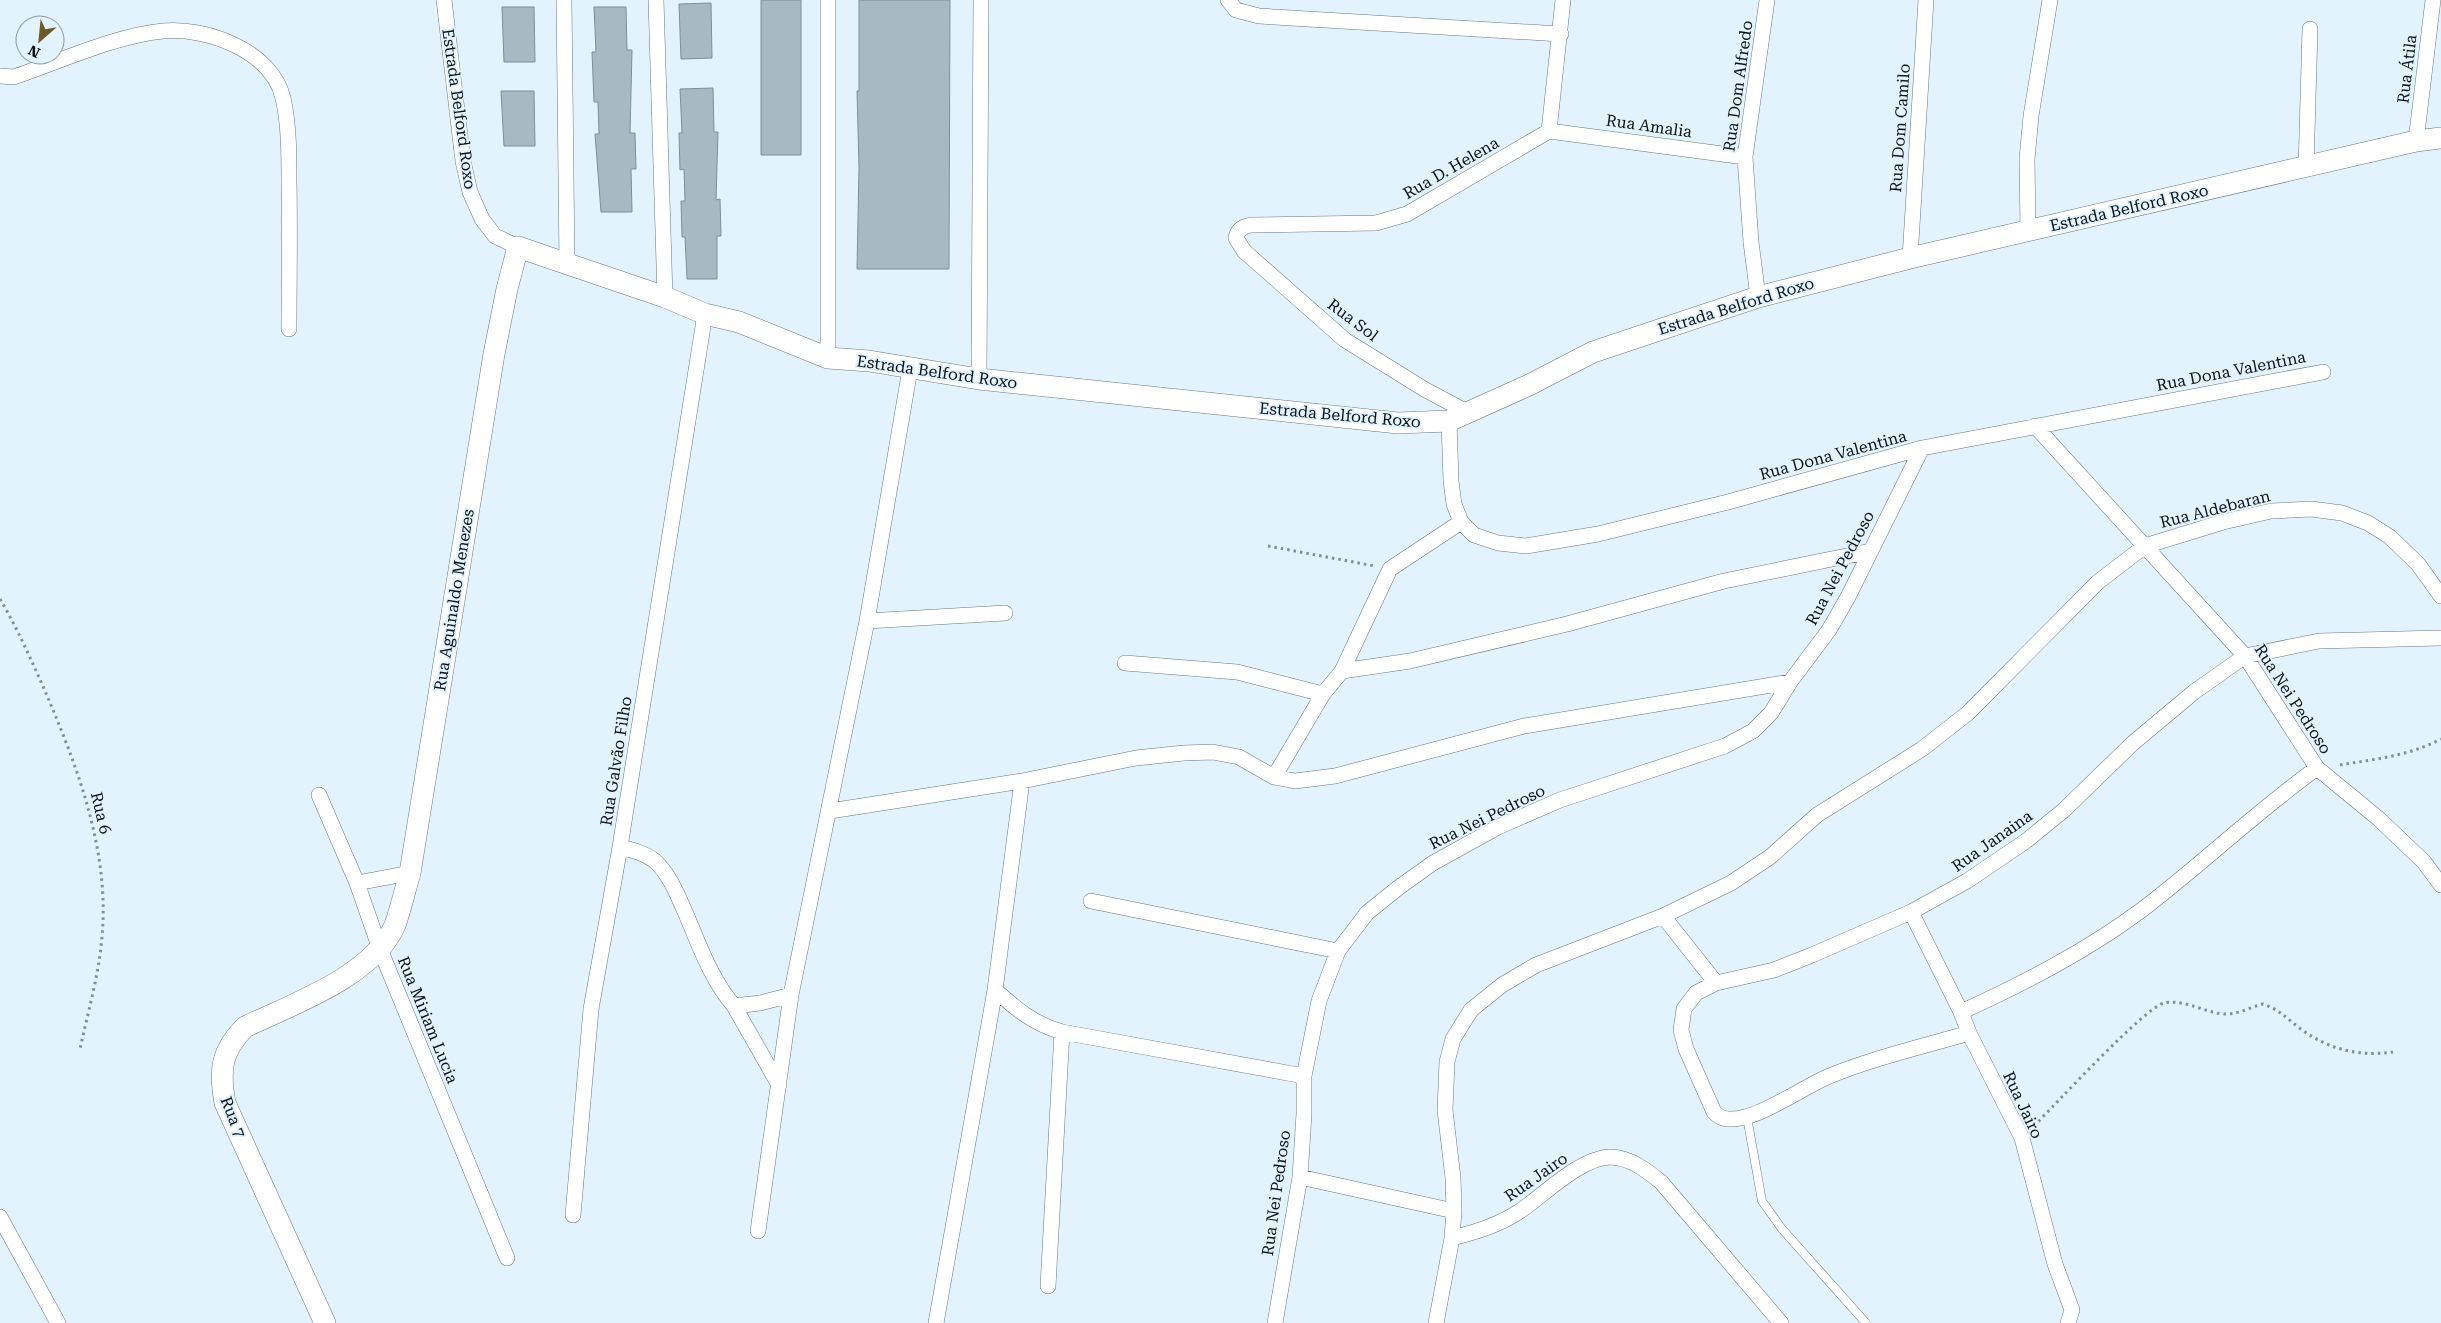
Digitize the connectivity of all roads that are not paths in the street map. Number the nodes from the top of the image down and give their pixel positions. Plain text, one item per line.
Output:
1 (444, 0) edge
2 (564, 0) edge
3 (656, 0) edge
4 (828, 0) edge
5 (981, 0) edge
6 (1563, 0) edge
7 (1767, 0) edge
8 (1926, 0) edge
9 (2050, 0) edge
10 (2433, 0) edge
11 (1232, 5) edge
12 (2310, 28) dead end
13 (1560, 34) junction
14 (0, 76) edge
15 (1549, 131) junction
16 (2441, 138) edge
17 (2416, 141) junction
18 (1745, 157) junction
19 (2306, 168) junction
20 (1237, 231) joint
21 (2028, 232) junction
22 (518, 247) junction
23 (1910, 258) junction
24 (567, 263) junction
25 (665, 297) junction
26 (1758, 297) junction
27 (705, 314) junction
28 (289, 329) dead end
29 (828, 358) junction
30 (910, 369) junction
31 (2323, 372) dead end
32 (978, 379) junction
33 (1469, 413) junction
34 (1449, 421) junction
35 (2035, 426) junction
36 (1922, 448) junction
37 (1461, 522) junction
38 (2145, 546) junction
39 (1871, 550) junction
40 (2441, 596) edge
41 (1005, 613) dead end
42 (867, 621) junction
43 (2441, 638) edge
44 (2245, 656) junction
45 (1125, 663) dead end
46 (1342, 671) junction
47 (1790, 682) junction
48 (1323, 694) junction
49 (2317, 768) junction
50 (1274, 777) junction
51 (1022, 781) junction
52 (319, 795) dead end
53 (830, 811) junction
54 (620, 847) junction
55 (410, 873) junction
56 (357, 883) junction
57 (2441, 885) edge
58 (1091, 901) dead end
59 (1912, 912) junction
60 (1663, 916) junction
61 (380, 949) junction
62 (1338, 951) junction
63 (1716, 983) junction
64 (995, 990) junction
65 (791, 995) junction
66 (734, 1006) junction
67 (1961, 1012) junction
68 (1062, 1032) junction
69 (1969, 1033) junction
70 (1304, 1076) junction
71 (779, 1085) junction
72 (1747, 1117) junction
73 (1300, 1177) junction
74 (1454, 1211) junction
75 (572, 1215) dead end
76 (0, 1217) edge
77 (758, 1231) dead end
78 (1452, 1238) junction
79 (507, 1258) dead end
80 (1048, 1286) dead end
81 (58, 1323) edge
82 (325, 1323) edge
83 (936, 1323) edge
84 (1275, 1323) edge
85 (1436, 1323) edge
86 (1781, 1323) edge
87 (1866, 1323) edge
88 (2068, 1323) edge

1 - 22 street, Estrada Belford Roxo
2 - 24 street
3 - 25 street
4 - 29 street
5 - 32 street
6 - 13 street
7 - 18 street, Rua Dom Alfredo
8 - 23 street, Rua Dom Camilo
9 - 21 street
10 - 17 street, Rua Átila
11 - 13 street
12 - 19 street
13 - 15 street
14 - 28 street
15 - 18 street, Rua Amalia
15 - 20 street, Rua D. Helena
16 - 17 street, Estrada Belford Roxo
17 - 19 street, Estrada Belford Roxo
18 - 26 street, Rua Dom Alfredo
19 - 21 street, Estrada Belford Roxo
20 - 33 street, Rua Sol
21 - 23 street, Estrada Belford Roxo
22 - 24 street, Estrada Belford Roxo
22 - 55 street, Rua Aguinaldo Menezes
23 - 26 street, Estrada Belford Roxo
24 - 25 street, Estrada Belford Roxo
25 - 27 street, Estrada Belford Roxo
26 - 33 street, Estrada Belford Roxo
27 - 29 street, Estrada Belford Roxo
27 - 54 street, Rua Galvão Filho
29 - 30 street, Estrada Belford Roxo
30 - 32 street, Estrada Belford Roxo
30 - 42 street
31 - 35 street, Rua Dona Valentina
32 - 34 street, Estrada Belford Roxo
33 - 34 street, Estrada Belford Roxo
34 - 37 street
35 - 36 street, Rua Dona Valentina
35 - 38 street, Rua Nei Pedroso
36 - 37 street, Rua Dona Valentina
36 - 39 street, Rua Nei Pedroso
37 - 46 street
38 - 40 street, Rua Aldebaran
38 - 44 street, Rua Nei Pedroso
38 - 60 street
39 - 46 street
39 - 47 street, Rua Nei Pedroso
41 - 42 street
42 - 53 street
43 - 44 street
44 - 49 street, Rua Nei Pedroso
44 - 59 street, Rua Janaina
45 - 48 street
46 - 48 street
47 - 50 street
47 - 62 street, Rua Nei Pedroso
48 - 50 street
49 - 57 street, Rua Nei Pedroso
49 - 67 street
50 - 51 street
51 - 53 street
51 - 64 street
52 - 56 street, Rua Miriam Lucia
53 - 65 street
54 - 66 street
54 - 75 street, Rua Galvão Filho
55 - 56 street
55 - 61 street, Rua Aguinaldo Menezes
56 - 61 street, Rua Miriam Lucia
58 - 62 street
59 - 63 street, Rua Janaina
59 - 67 street, Rua Jairo
60 - 63 street
60 - 74 street
61 - 79 street, Rua Miriam Lucia
61 - 82 street, Rua 7
62 - 70 street, Rua Nei Pedroso
63 - 72 street, Rua Janaina
64 - 68 street
64 - 83 street
65 - 66 street
65 - 71 street
66 - 71 street
67 - 69 street, Rua Jairo
68 - 70 street
68 - 80 street
69 - 72 street, Rua Janaina
69 - 88 street, Rua Jairo
70 - 73 street, Rua Nei Pedroso
71 - 77 street
72 - 87 lane
73 - 74 street
73 - 84 street, Rua Nei Pedroso
74 - 78 street
76 - 81 street
78 - 85 street
78 - 86 street, Rua Jairo

